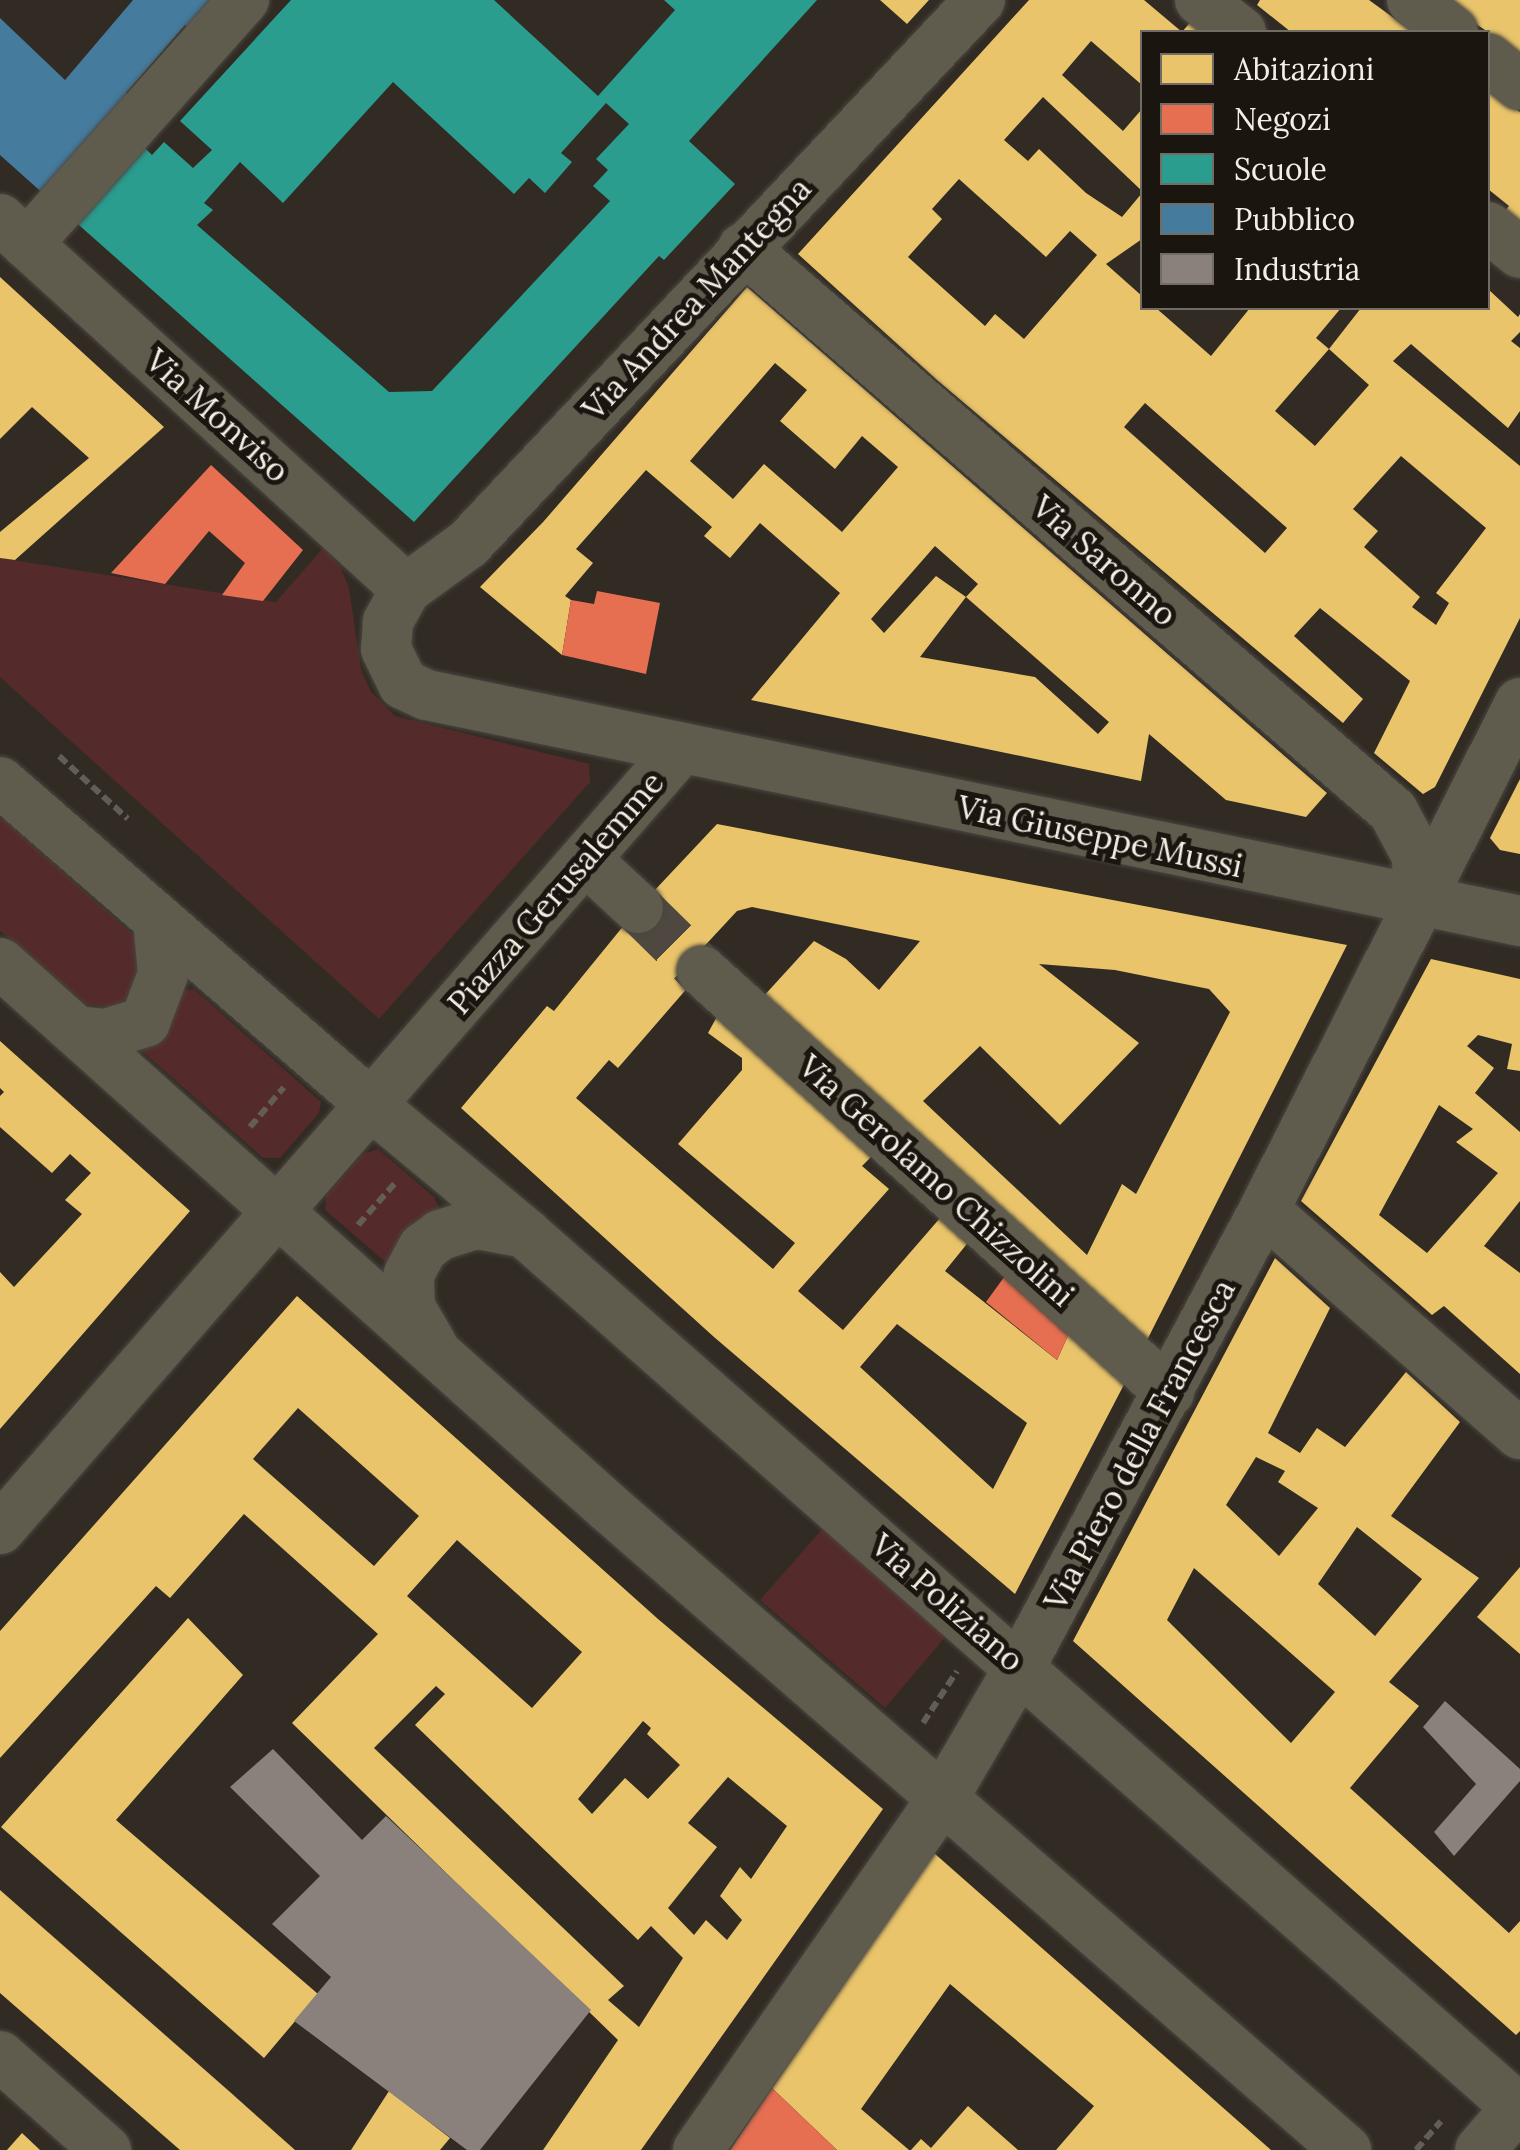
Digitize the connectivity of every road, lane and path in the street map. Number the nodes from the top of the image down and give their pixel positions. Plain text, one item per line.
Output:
1 (244, 0) edge
2 (980, 0) edge
3 (1200, 0) edge
4 (1412, 0) edge
5 (1238, 30) edge
6 (1450, 30) edge
7 (1490, 62) edge
8 (1520, 85) edge
9 (1490, 229) edge
10 (14, 231) edge
11 (743, 248) junction
12 (1520, 253) edge
13 (406, 589) junction
14 (1520, 703) edge
15 (681, 749) junction
16 (60, 756) dead end
17 (0, 782) edge
18 (128, 819) dead end
19 (585, 860) junction
20 (1418, 900) junction
21 (638, 908) tunnel mouth
22 (158, 920) junction
23 (1520, 921) edge
24 (0, 963) edge
25 (702, 971) tunnel mouth
26 (77, 1030) junction
27 (294, 1075) dead end
28 (371, 1105) junction
29 (239, 1140) dead end
30 (403, 1173) dead end
31 (279, 1209) junction
32 (1264, 1210) junction
33 (525, 1232) junction
34 (349, 1235) dead end
35 (435, 1351) junction
36 (1169, 1392) junction
37 (1520, 1434) edge
38 (0, 1529) edge
39 (1020, 1667) junction
40 (959, 1668) dead end
41 (916, 1732) dead end
42 (943, 1798) junction
43 (0, 2056) edge
44 (1519, 2107) edge
45 (106, 2150) edge
46 (698, 2150) edge
47 (1346, 2150) edge
48 (1480, 2150) edge

1 - 10 street, Via Monviso
2 - 11 street, Via Andrea Mantegna
3 - 5 street
4 - 6 street
7 - 8 street
9 - 12 street
10 - 13 street, Via Monviso
11 - 13 street, Via Andrea Mantegna
11 - 20 street, Via Saronno
13 - 15 street, Piazza Gerusalemme
14 - 20 street, Via Piero della Francesca
15 - 19 street, Piazza Gerusalemme
15 - 20 street, Via Giuseppe Mussi
16 - 18 path
17 - 22 street
19 - 21 street
19 - 28 street, Piazza Gerusalemme
20 - 23 street, Via Giuseppe Mussi
20 - 32 street, Via Piero della Francesca
22 - 26 street
22 - 28 street
24 - 26 street
25 - 36 street, Via Gerolamo Chizzolini
26 - 31 street
27 - 29 path
28 - 31 street, Piazza Gerusalemme
28 - 33 street, Via Poliziano
30 - 34 path
31 - 35 street
31 - 38 street, Piazza Gerusalemme
32 - 36 street, Via Piero della Francesca
32 - 37 street
33 - 35 street
33 - 39 street, Via Poliziano
35 - 42 street
36 - 39 street, Via Piero della Francesca
39 - 42 street, Via Piero della Francesca
39 - 44 street, Via Poliziano
40 - 41 path
42 - 46 street, Via Piero della Francesca
42 - 47 street
43 - 45 street
44 - 48 street

